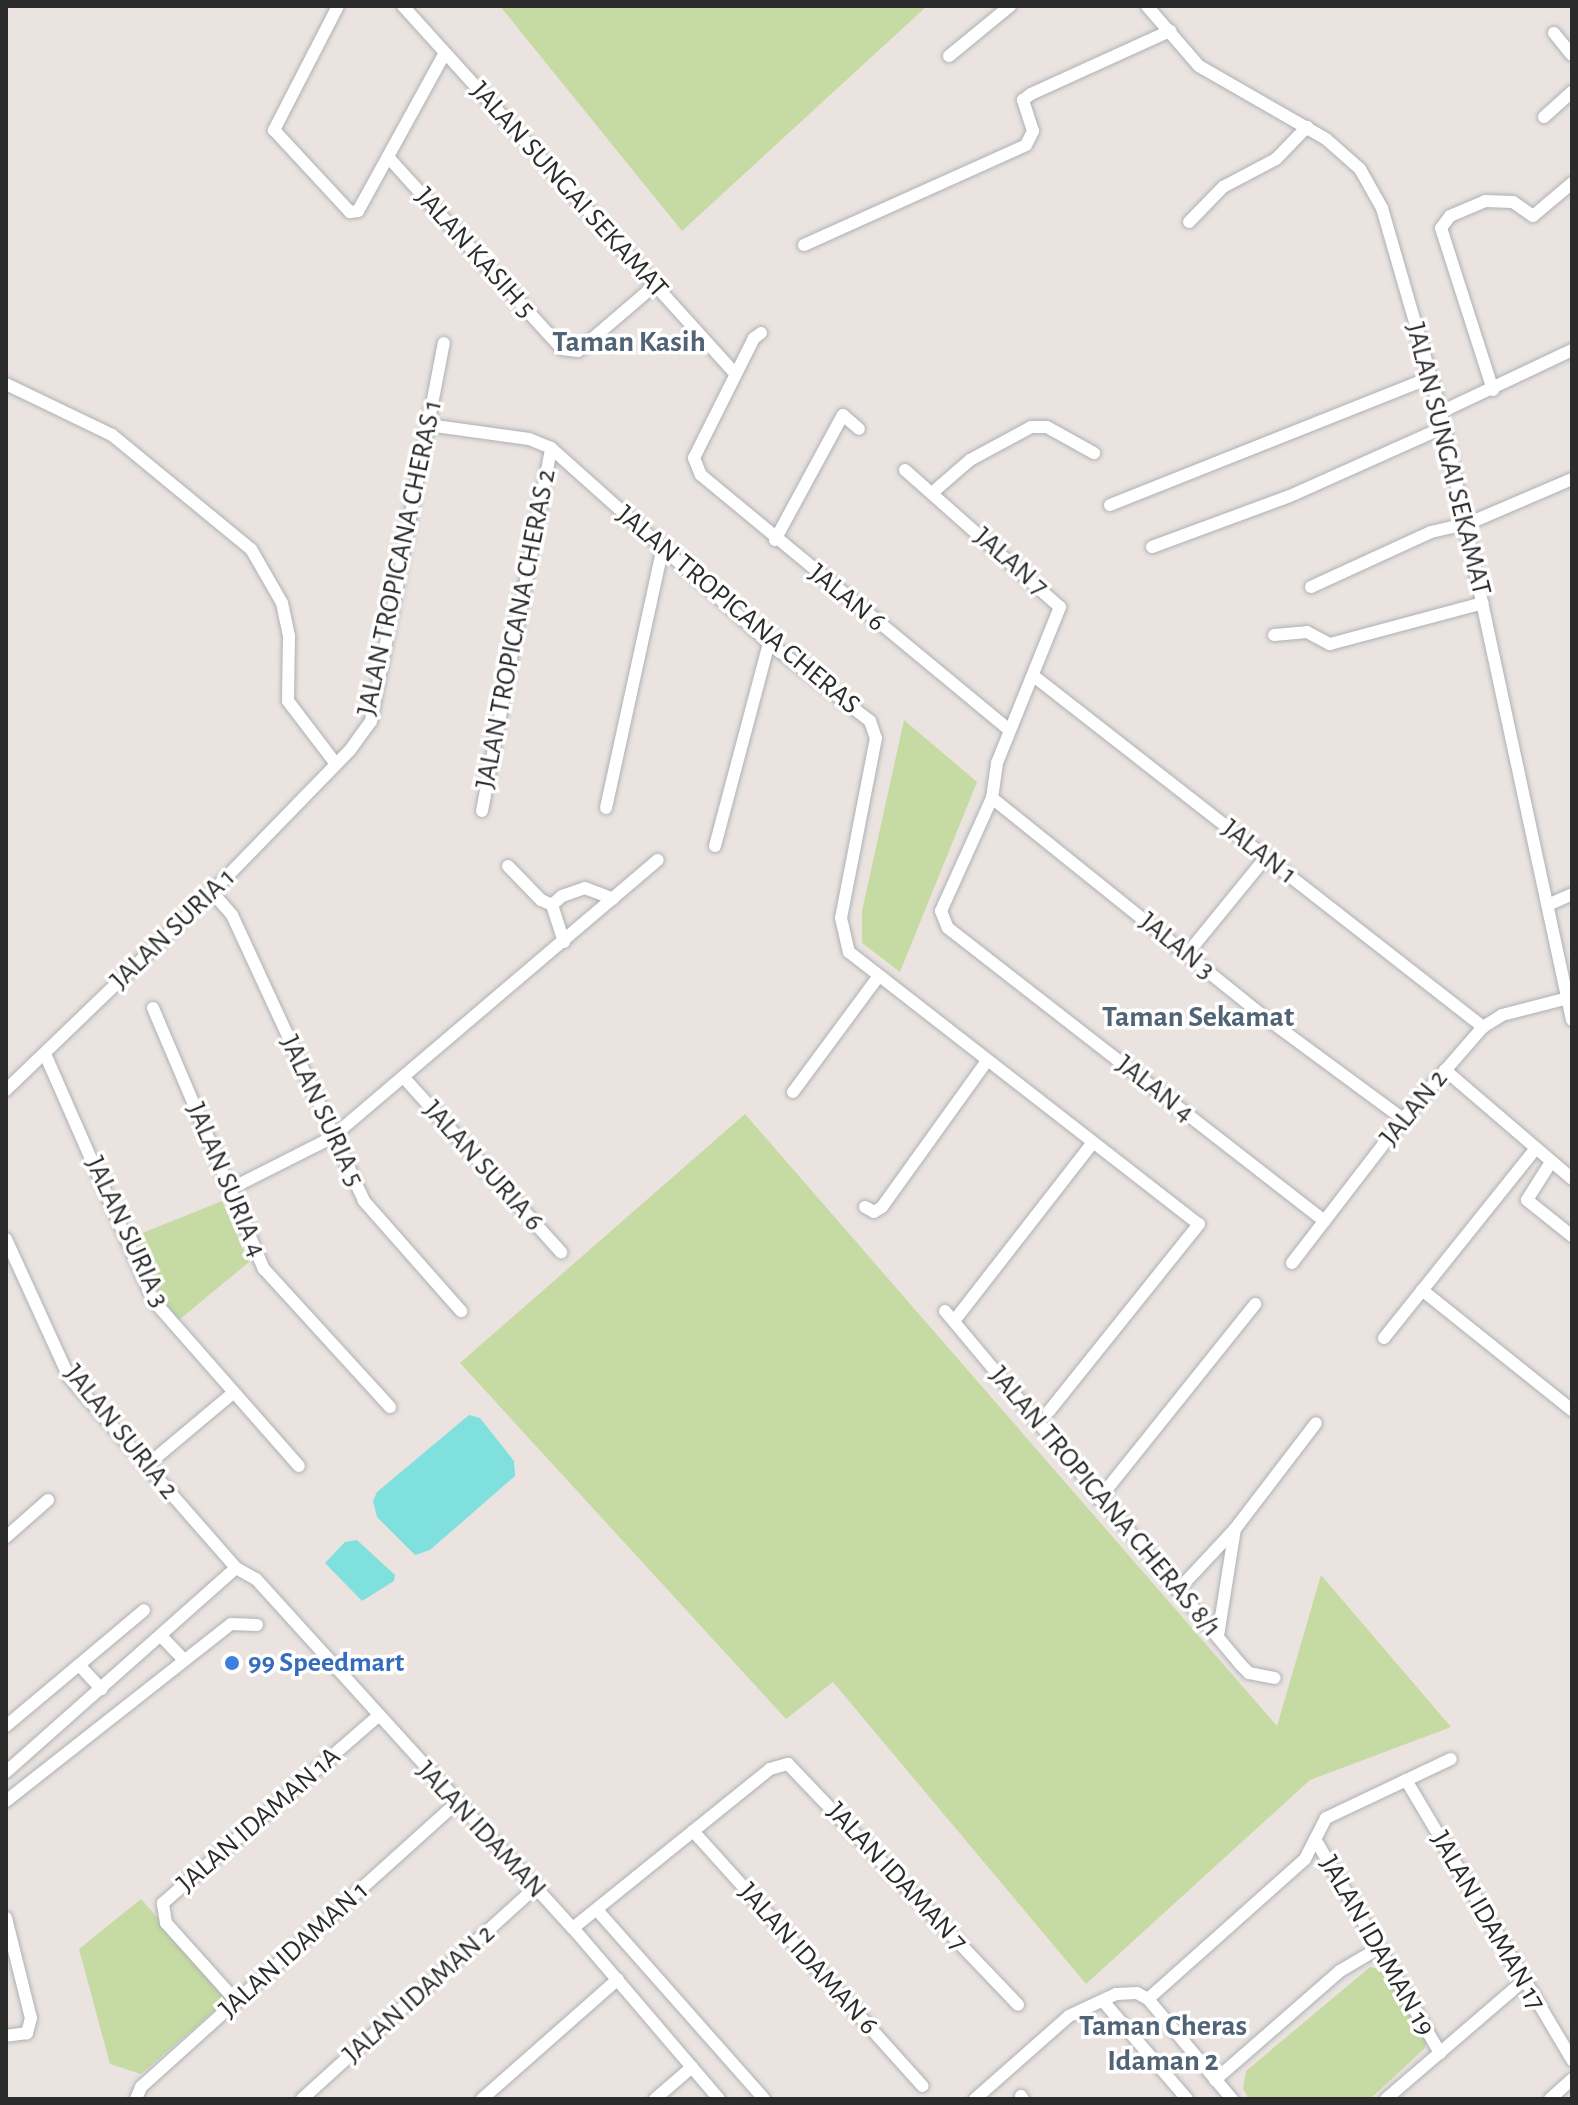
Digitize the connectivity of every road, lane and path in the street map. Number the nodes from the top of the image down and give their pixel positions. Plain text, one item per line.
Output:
1 (338, 6) edge
2 (403, 6) edge
3 (1010, 6) edge
4 (1147, 6) edge
5 (1170, 31) junction
6 (1554, 33) dead end
7 (445, 53) junction
8 (1572, 55) edge
9 (949, 56) dead end
10 (1572, 92) edge
11 (1544, 117) dead end
12 (1307, 127) junction
13 (388, 157) junction
14 (1572, 183) edge
15 (1189, 222) dead end
16 (804, 245) dead end
17 (655, 285) junction
18 (761, 333) dead end
19 (444, 343) dead end
20 (1572, 350) edge
21 (736, 374) junction
22 (1431, 377) junction
23 (6, 384) edge
24 (1493, 390) junction
25 (1441, 412) junction
26 (428, 425) junction
27 (1444, 427) junction
28 (859, 429) dead end
29 (551, 448) junction
30 (1094, 453) dead end
31 (905, 470) dead end
32 (1572, 479) edge
33 (932, 493) junction
34 (1110, 505) dead end
35 (1467, 524) junction
36 (775, 540) junction
37 (1152, 547) dead end
38 (662, 551) junction
39 (1311, 587) dead end
40 (1483, 603) junction
41 (1274, 635) dead end
42 (769, 643) junction
43 (1035, 677) junction
44 (1009, 730) junction
45 (336, 764) junction
46 (992, 798) junction
47 (606, 808) dead end
48 (482, 811) dead end
49 (715, 846) dead end
50 (1266, 857) junction
51 (658, 860) dead end
52 (508, 866) dead end
53 (212, 892) junction
54 (1572, 894) edge
55 (613, 899) junction
56 (1550, 904) junction
57 (552, 905) junction
58 (564, 942) junction
59 (1187, 954) junction
60 (878, 977) junction
61 (1568, 998) junction
62 (153, 1008) dead end
63 (1572, 1020) edge
64 (1483, 1027) junction
65 (45, 1054) junction
66 (987, 1061) junction
67 (1445, 1070) junction
68 (406, 1080) junction
69 (6, 1090) edge
70 (793, 1092) dead end
71 (1403, 1119) junction
72 (331, 1138) junction
73 (1091, 1145) junction
74 (1536, 1148) junction
75 (1551, 1162) junction
76 (1572, 1179) edge
77 (230, 1189) junction
78 (865, 1207) dead end
79 (1324, 1221) junction
80 (1572, 1236) edge
81 (6, 1239) edge
82 (561, 1252) dead end
83 (1292, 1263) dead end
84 (1422, 1290) junction
85 (1255, 1304) dead end
86 (461, 1311) dead end
87 (1384, 1338) dead end
88 (233, 1393) junction
89 (390, 1407) dead end
90 (1572, 1410) edge
91 (1049, 1411) dead end
92 (1316, 1423) dead end
93 (146, 1466) junction
94 (299, 1466) dead end
95 (1099, 1499) junction
96 (48, 1500) dead end
97 (1235, 1529) junction
98 (6, 1537) edge
99 (236, 1568) junction
100 (1178, 1590) junction
101 (144, 1610) dead end
102 (257, 1625) dead end
103 (161, 1636) junction
104 (1218, 1636) junction
105 (184, 1660) junction
106 (79, 1665) junction
107 (1275, 1678) dead end
108 (101, 1689) junction
109 (82, 1705) junction
110 (377, 1717) junction
111 (6, 1726) edge
112 (100, 1726) junction
113 (1451, 1759) dead end
114 (6, 1772) edge
115 (1406, 1780) junction
116 (6, 1801) edge
117 (456, 1803) junction
118 (693, 1831) junction
119 (1315, 1839) junction
120 (535, 1888) junction
121 (597, 1910) junction
122 (6, 1918) edge
123 (573, 1928) junction
124 (1379, 1948) junction
125 (618, 1979) junction
126 (1522, 1982) junction
127 (1148, 1999) junction
128 (236, 2001) junction
129 (1103, 2001) junction
130 (1018, 2005) dead end
131 (6, 2036) edge
132 (1440, 2053) junction
133 (1572, 2060) edge
134 (692, 2067) junction
135 (1572, 2079) edge
136 (1215, 2080) junction
137 (923, 2086) dead end
138 (136, 2099) edge
139 (302, 2099) edge
140 (482, 2099) edge
141 (655, 2099) edge
142 (719, 2099) edge
143 (764, 2099) edge
144 (975, 2099) edge
145 (1187, 2099) edge
146 (1232, 2099) edge
147 (1386, 2099) edge
148 (1550, 2099) edge

1 - 13 street
2 - 7 street, JALAN SUNGAI SEKAMAT
3 - 9 street
4 - 5 street, JALAN SUNGAI SEKAMAT
5 - 12 street, JALAN SUNGAI SEKAMAT
5 - 16 street
6 - 8 street
7 - 13 street
7 - 17 street, JALAN SUNGAI SEKAMAT
10 - 11 street
12 - 15 street
12 - 22 street, JALAN SUNGAI SEKAMAT
13 - 17 street, JALAN KASIH 5
14 - 24 street
17 - 21 street, JALAN SUNGAI SEKAMAT
18 - 21 street
19 - 26 street, JALAN TROPICANA CHERAS 1
20 - 24 street
21 - 36 street, JALAN 6
22 - 25 street, JALAN SUNGAI SEKAMAT
22 - 34 street
23 - 45 street
24 - 25 street
25 - 27 street, JALAN SUNGAI SEKAMAT
26 - 29 street, JALAN TROPICANA CHERAS
26 - 45 street, JALAN TROPICANA CHERAS 1
27 - 35 street, JALAN SUNGAI SEKAMAT
27 - 37 street
28 - 36 street
29 - 38 street, JALAN TROPICANA CHERAS
29 - 48 street, JALAN TROPICANA CHERAS 2
30 - 33 street
31 - 33 street, JALAN 7
32 - 35 street
33 - 43 street, JALAN 7
35 - 39 street
35 - 40 street, JALAN SUNGAI SEKAMAT
36 - 44 street, JALAN 6
38 - 42 street, JALAN TROPICANA CHERAS
38 - 47 street
40 - 41 street
40 - 56 street, JALAN SUNGAI SEKAMAT
42 - 49 street
42 - 60 street, JALAN TROPICANA CHERAS
43 - 44 street
43 - 50 street, JALAN 1
44 - 46 street
45 - 53 street, JALAN SURIA 1
46 - 59 street, JALAN 3
46 - 79 street, JALAN 4
50 - 59 street
50 - 64 street, JALAN 1
51 - 55 street
52 - 57 street
53 - 65 street, JALAN SURIA 1
53 - 72 street, JALAN SURIA 5
54 - 56 street
55 - 57 street
55 - 58 street
56 - 61 street, JALAN SUNGAI SEKAMAT
57 - 58 street
58 - 68 street
59 - 71 street, JALAN 3
60 - 66 street, JALAN TROPICANA CHERAS
60 - 70 street
61 - 63 street, JALAN SUNGAI SEKAMAT
61 - 64 street, JALAN 2
62 - 77 street, JALAN SURIA 4
64 - 67 street, JALAN 2
65 - 69 street, JALAN SURIA 1
65 - 88 street, JALAN SURIA 3
66 - 73 street, JALAN TROPICANA CHERAS
66 - 78 street
67 - 71 street, JALAN 2
67 - 74 street
68 - 72 street
68 - 82 street, JALAN SURIA 6
71 - 79 street, JALAN 2
72 - 77 street
72 - 86 street, JALAN SURIA 5
73 - 91 street, JALAN TROPICANA CHERAS
73 - 95 street, JALAN TROPICANA CHERAS 8/1
74 - 75 street
74 - 84 street
75 - 76 street
75 - 80 street
77 - 89 street, JALAN SURIA 4
79 - 83 street, JALAN 2
81 - 93 street, JALAN SURIA 2
84 - 87 street
84 - 90 street
85 - 95 street
88 - 93 street
88 - 94 street, JALAN SURIA 3
92 - 97 street
93 - 99 street, JALAN SURIA 2
95 - 100 street, JALAN TROPICANA CHERAS 8/1
96 - 98 street
97 - 100 street
97 - 104 street
99 - 103 street
99 - 110 street, JALAN IDAMAN
100 - 104 street, JALAN TROPICANA CHERAS 8/1
101 - 106 street
102 - 105 street
103 - 105 street
103 - 108 street
104 - 107 street, JALAN TROPICANA CHERAS 8/1
105 - 112 street
106 - 108 street
106 - 111 street
108 - 109 street
109 - 112 street
109 - 114 street
110 - 117 street, JALAN IDAMAN
110 - 128 street, JALAN IDAMAN 1A
112 - 116 street
113 - 115 street
115 - 119 street
115 - 126 street, JALAN IDAMAN 17
117 - 120 street, JALAN IDAMAN
117 - 128 street, JALAN IDAMAN 1
118 - 121 street
118 - 130 street, JALAN IDAMAN 7
118 - 137 street, JALAN IDAMAN 6
119 - 124 street, JALAN IDAMAN 19
119 - 127 street
120 - 123 street, JALAN IDAMAN
120 - 139 street, JALAN IDAMAN 2
121 - 123 street
121 - 143 street
122 - 131 street
123 - 125 street, JALAN IDAMAN
124 - 132 street, JALAN IDAMAN 19
124 - 136 street
125 - 134 street, JALAN IDAMAN
125 - 140 street
126 - 132 street
126 - 133 street, JALAN IDAMAN 17
127 - 129 street
127 - 136 street
128 - 138 street, JALAN IDAMAN 1
129 - 144 street
129 - 145 street
132 - 147 street
134 - 141 street
134 - 142 street, JALAN IDAMAN
135 - 148 street
136 - 146 street

